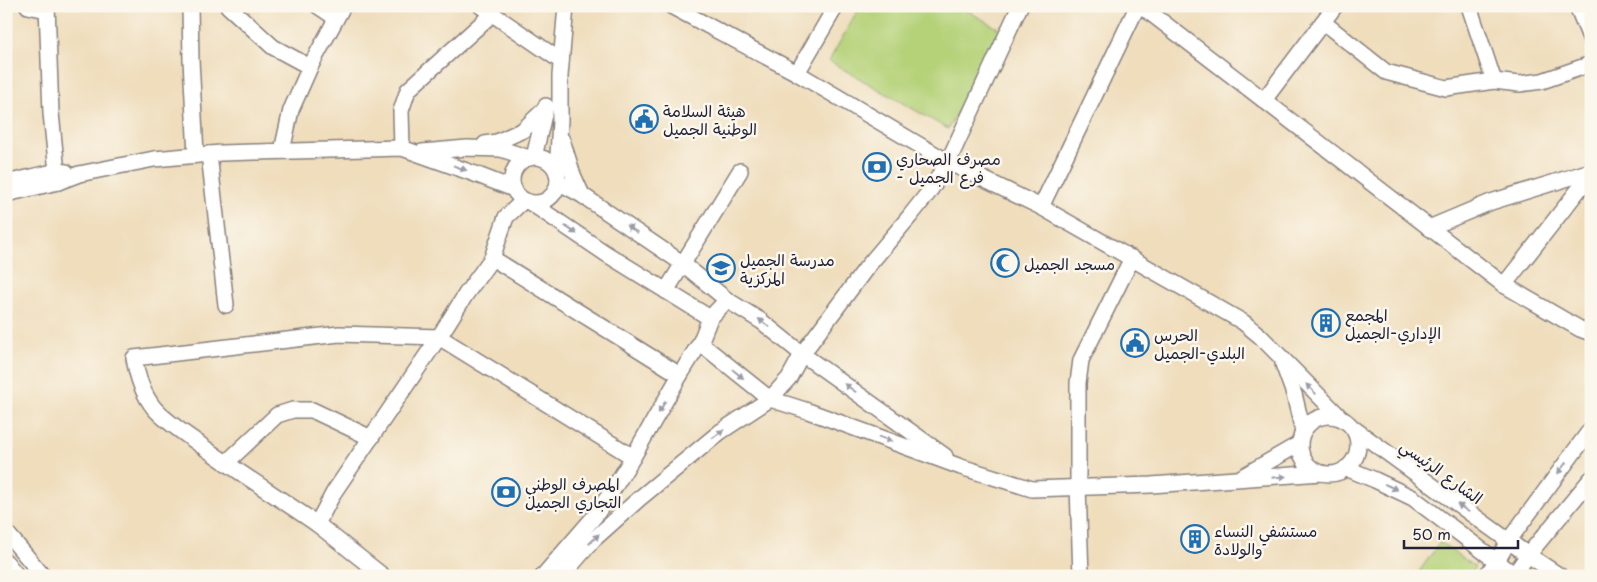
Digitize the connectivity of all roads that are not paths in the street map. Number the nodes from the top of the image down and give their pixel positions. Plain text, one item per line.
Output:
1 (28, 6) edge
2 (190, 6) edge
3 (228, 6) edge
4 (318, 6) edge
5 (566, 6) edge
6 (671, 6) edge
7 (836, 6) edge
8 (1020, 6) edge
9 (1335, 6) edge
10 (1469, 6) edge
11 (1577, 6) edge
12 (47, 8) edge
13 (1143, 8) edge
14 (487, 10) edge
15 (340, 12) edge
16 (1323, 22) junction
17 (1591, 40) edge
18 (1591, 64) edge
19 (310, 67) junction
20 (560, 68) junction
21 (796, 72) junction
22 (1494, 81) junction
23 (1264, 100) junction
24 (545, 109) junction
25 (559, 132) junction
26 (467, 148) junction
27 (408, 150) junction
28 (282, 151) junction
29 (203, 155) junction
30 (532, 158) junction
31 (948, 162) junction
32 (740, 171) dead end
33 (1591, 173) edge
34 (58, 176) junction
35 (557, 178) junction
36 (6, 183) edge
37 (6, 194) edge
38 (582, 195) junction
39 (523, 197) junction
40 (1041, 207) junction
41 (1429, 228) junction
42 (492, 258) junction
43 (1132, 258) junction
44 (682, 263) junction
45 (1504, 284) junction
46 (666, 290) junction
47 (727, 300) junction
48 (226, 305) dead end
49 (710, 318) junction
50 (1591, 333) edge
51 (439, 337) junction
52 (700, 343) junction
53 (802, 354) junction
54 (1282, 360) junction
55 (680, 375) junction
56 (770, 400) junction
57 (1347, 423) junction
58 (1591, 429) edge
59 (1301, 437) junction
60 (370, 438) junction
61 (633, 457) junction
62 (226, 463) junction
63 (961, 467) junction
64 (1346, 468) junction
65 (1322, 474) junction
66 (1591, 479) edge
67 (1236, 480) junction
68 (1078, 486) junction
69 (317, 524) junction
70 (6, 532) edge
71 (1509, 540) junction
72 (1528, 555) junction
73 (1496, 561) junction
74 (6, 562) edge
75 (1514, 575) edge
76 (17, 576) edge
77 (43, 576) edge
78 (383, 576) edge
79 (543, 576) edge
80 (562, 576) edge
81 (1081, 576) edge
82 (1486, 576) edge
83 (1560, 576) edge

1 - 12 street
2 - 29 street
3 - 19 street
4 - 15 street
5 - 20 street
6 - 21 street, الشارع الرئيسي
7 - 21 street
8 - 31 street
9 - 16 street
10 - 22 street
11 - 17 street
12 - 34 street
13 - 23 street
13 - 40 street
14 - 20 street
14 - 27 street
15 - 19 street
16 - 22 street
16 - 23 street
18 - 22 street
19 - 28 street
20 - 24 street
20 - 25 street
21 - 31 street, الشارع الرئيسي
23 - 41 street
24 - 26 street
24 - 30 street
25 - 35 street
25 - 38 street
26 - 27 street
26 - 30 street
27 - 28 street
27 -> 39 street
28 - 29 street
29 - 34 street
29 - 48 street
30 - 35 street
30 - 39 street
31 - 40 street, الشارع الرئيسي
31 - 53 street
32 - 44 street
33 - 41 street
33 - 45 street
34 - 36 street
34 - 37 street
35 - 38 street
35 - 39 street
44 -> 38 street
39 - 42 street
39 -> 46 street
40 - 43 street, الشارع الرئيسي
41 - 45 street
42 - 51 street
42 - 55 street
43 - 54 street, الشارع الرئيسي
43 - 68 street
44 - 46 street
44 - 47 street
45 - 50 street
46 - 49 street
47 - 49 street
53 -> 47 street
49 - 52 street
51 - 60 street
51 - 61 street
51 - 62 street
52 - 55 street
52 -> 56 street
53 - 56 street
63 -> 53 street
57 -> 54 street, الشارع الرئيسي
54 - 59 street
55 -> 61 street
56 -> 63 street
80 -> 56 street
57 - 59 street
57 - 64 street
71 -> 57 street, الشارع الرئيسي
58 -> 71 street
59 - 65 street
59 - 67 street
60 - 62 street
60 - 69 street
61 - 79 street
62 - 69 street
63 - 68 street
64 - 65 street
64 -> 73 street
67 -> 65 street
66 - 72 street
67 - 68 street
68 - 81 street
69 - 78 street
70 - 77 street
71 - 72 street, الشارع الرئيسي
71 - 73 street
72 - 75 street
72 - 83 street, الشارع الرئيسي
73 - 75 street
73 - 82 street
74 - 76 street

